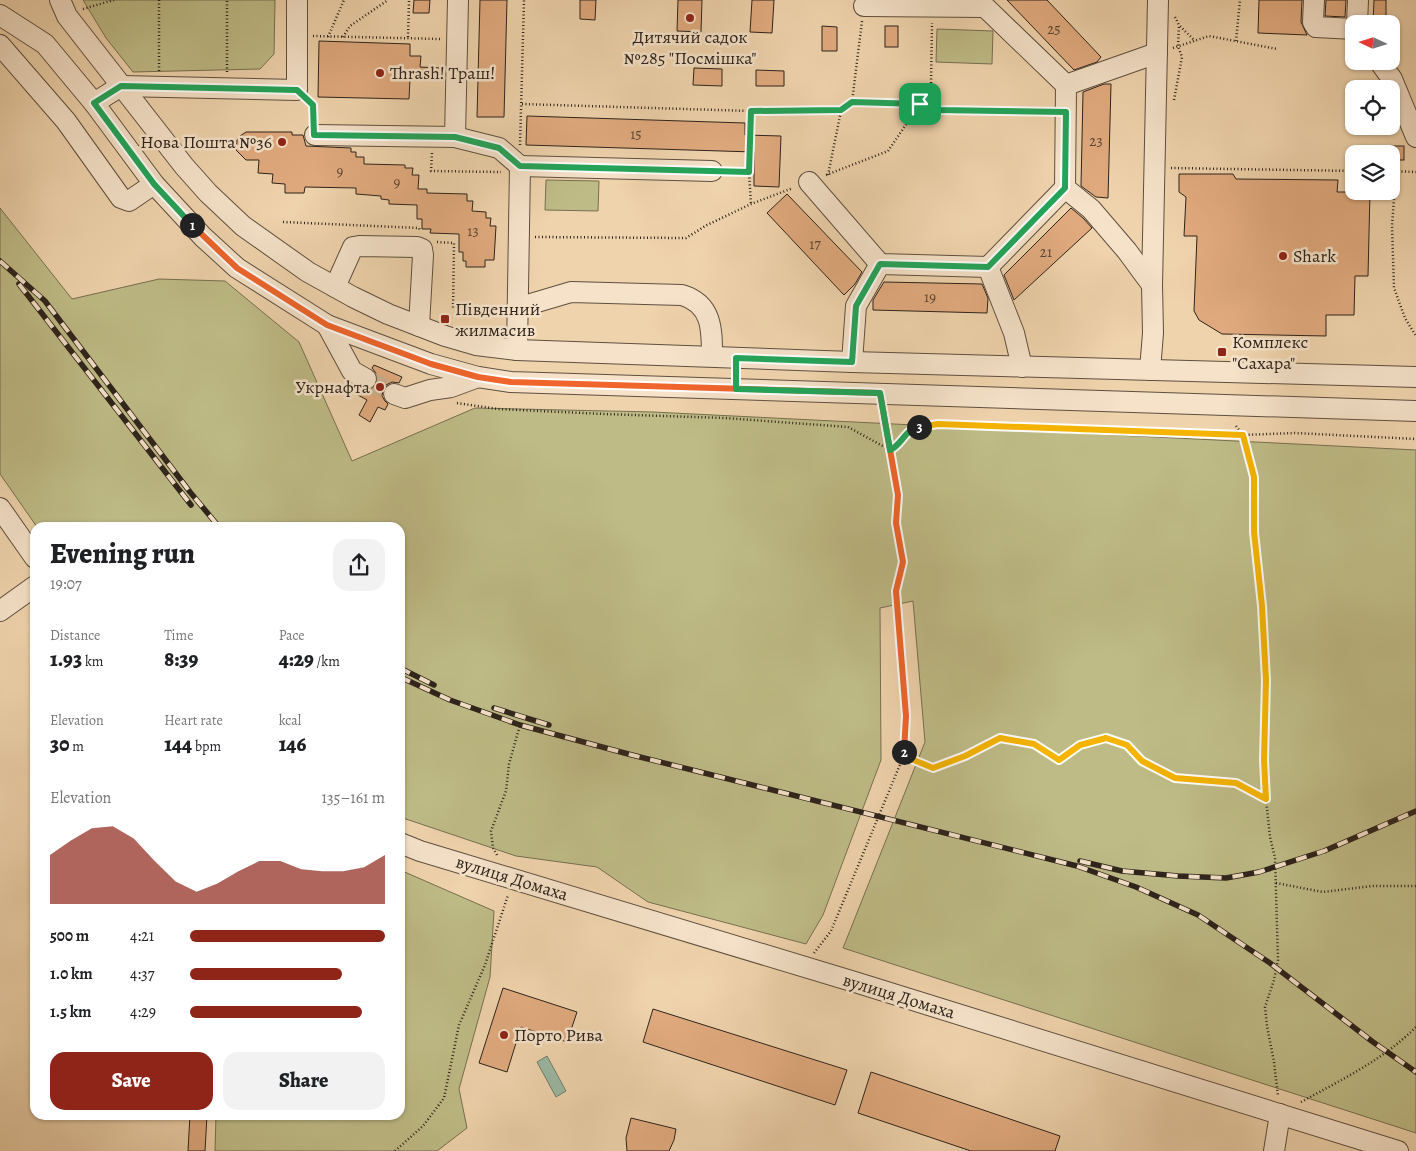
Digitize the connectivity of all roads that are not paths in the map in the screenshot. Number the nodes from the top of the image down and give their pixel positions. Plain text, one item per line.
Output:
1 (60, 0) edge
2 (297, 0) edge
3 (458, 0) edge
4 (1314, 0) edge
5 (1358, 0) edge
6 (1165, 5) edge
7 (864, 6) road end
8 (1357, 15) edge
9 (1, 21) edge
10 (1345, 29) edge
11 (0, 45) edge
12 (1157, 53) junction
13 (1386, 70) edge
14 (1066, 85) junction
15 (121, 86) junction
16 (94, 103) junction
17 (314, 135) road end
18 (455, 137) junction
19 (1416, 137) edge
20 (513, 169) junction
21 (712, 172) road end
22 (809, 182) road end
23 (154, 184) junction
24 (1065, 188) junction
25 (880, 264) junction
26 (988, 267) junction
27 (1152, 284) junction
28 (335, 287) junction
29 (517, 308) junction
30 (327, 325) junction
31 (419, 326) junction
32 (517, 350) junction
33 (712, 356) junction
34 (736, 358) junction
35 (852, 362) junction
36 (1022, 367) junction
37 (1150, 370) junction
38 (478, 377) junction
39 (1416, 377) edge
40 (366, 380) tunnel mouth
41 (736, 389) junction
42 (394, 394) tunnel mouth
43 (1416, 411) edge
44 (0, 508) edge
45 (30, 551) edge
46 (30, 590) edge
47 (0, 611) edge
48 (405, 845) edge
49 (1280, 1114) junction
50 (1274, 1151) edge
51 (1398, 1151) edge

1 - 15 street
2 - 15 street
3 - 18 street
4 - 10 street
5 - 8 street
6 - 12 street
7 - 14 street
9 - 16 street
11 - 23 street
12 - 14 street
12 - 27 street
13 - 19 street
14 - 24 street
15 - 16 street
15 - 28 street
16 - 23 street
17 - 18 street
18 - 20 street
20 - 21 street
20 - 29 street
22 - 25 street
23 - 30 street
24 - 26 street
24 - 27 street
25 - 26 street
25 - 35 street
26 - 36 street
27 - 37 street
28 - 31 street
28 - 31 street
29 - 32 street
29 - 33 street
30 - 38 street
30 - 40 street
31 - 32 street
32 - 33 street
33 - 34 street
34 - 35 street
34 - 41 street
35 - 36 street
36 - 37 street
37 - 39 street
38 - 41 street
38 - 42 street
41 - 43 street
44 - 45 street
46 - 47 street
48 - 49 street, вулиця Домаха
49 - 50 street
49 - 51 street, вулиця Домаха

